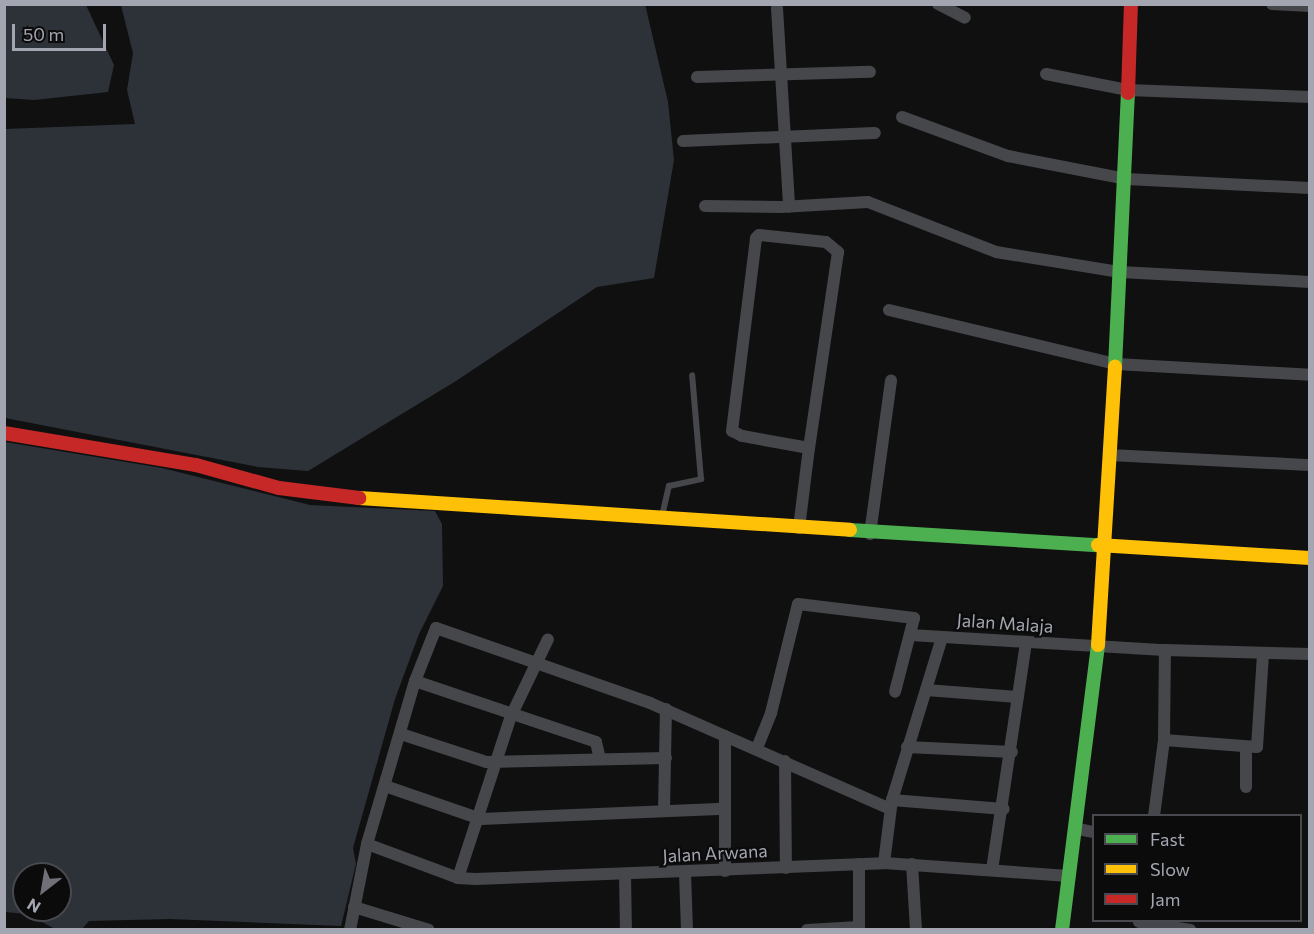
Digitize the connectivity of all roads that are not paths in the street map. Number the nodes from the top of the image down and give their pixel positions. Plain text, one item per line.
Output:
1 (938, 4) edge
2 (1131, 4) edge
3 (1272, 4) edge
4 (1310, 6) edge
5 (777, 8) dead end
6 (965, 18) dead end
7 (870, 72) dead end
8 (781, 74) junction
9 (1046, 74) dead end
10 (697, 77) dead end
11 (1128, 90) junction
12 (1310, 98) edge
13 (902, 117) dead end
14 (875, 132) dead end
15 (785, 139) junction
16 (683, 141) dead end
17 (1126, 179) junction
18 (1310, 189) edge
19 (705, 206) dead end
20 (789, 207) junction
21 (1120, 272) junction
22 (1310, 282) edge
23 (889, 310) dead end
24 (1116, 364) junction
25 (692, 375) dead end
26 (1310, 375) edge
27 (891, 380) dead end
28 (4, 433) edge
29 (809, 448) junction
30 (1110, 455) junction
31 (1310, 465) edge
32 (662, 520) junction
33 (800, 528) junction
34 (870, 534) junction
35 (1105, 548) junction
36 (1310, 558) edge
37 (910, 635) junction
38 (942, 637) junction
39 (548, 639) dead end
40 (1026, 643) junction
41 (1098, 646) junction
42 (1165, 651) junction
43 (1263, 653) junction
44 (1310, 654) edge
45 (537, 662) junction
46 (416, 681) junction
47 (926, 690) junction
48 (895, 692) dead end
49 (1018, 697) junction
50 (666, 710) junction
51 (511, 716) junction
52 (401, 734) junction
53 (725, 736) junction
54 (1164, 740) junction
55 (907, 747) junction
56 (757, 748) junction
57 (1246, 748) junction
58 (1012, 752) junction
59 (666, 758) junction
60 (600, 759) junction
61 (785, 761) junction
62 (497, 763) junction
63 (385, 786) junction
64 (1246, 787) dead end
65 (891, 805) junction
66 (724, 809) junction
67 (1004, 809) junction
68 (664, 812) junction
69 (1154, 814) edge
70 (481, 819) junction
71 (1077, 829) junction
72 (1092, 832) edge
73 (367, 844) junction
74 (884, 863) junction
75 (859, 864) junction
76 (912, 864) junction
77 (786, 868) junction
78 (992, 870) junction
79 (725, 871) junction
80 (685, 873) junction
81 (625, 875) junction
82 (1069, 876) junction
83 (458, 878) junction
84 (354, 908) junction
85 (1139, 924) edge
86 (859, 928) edge
87 (350, 930) edge
88 (429, 930) edge
89 (626, 930) edge
90 (687, 930) edge
91 (807, 930) edge
92 (916, 930) edge
93 (1062, 930) edge
94 (1190, 930) edge

1 - 6 street
2 - 11 street
3 - 4 street
5 - 8 street
7 - 8 street
8 - 10 street
8 - 15 street
9 - 11 street
11 - 12 street
11 - 17 street
13 - 17 street
14 - 15 street
15 - 16 street
15 - 20 street
17 - 18 street
17 - 21 street
19 - 20 street
20 - 21 street
21 - 22 street
21 - 24 street
23 - 24 street
24 - 26 street
24 - 30 street
25 - 32 lane
27 - 34 street
28 - 32 street
29 - 29 street
29 - 33 street
30 - 31 street
30 - 35 street
32 - 33 street
33 - 34 street
34 - 35 street
35 - 36 street
35 - 41 street
37 - 38 street, Jalan Malaja
37 - 48 street
37 - 56 street
38 - 40 street, Jalan Malaja
38 - 47 street
39 - 45 street
40 - 41 street, Jalan Malaja
40 - 49 street
41 - 42 street, Jalan Malaja
41 - 71 street
42 - 43 street, Jalan Malaja
42 - 54 street
43 - 44 street, Jalan Malaja
43 - 57 street
45 - 46 street
45 - 50 street
45 - 51 street
46 - 51 street
46 - 52 street
47 - 49 street
47 - 55 street
49 - 58 street
50 - 53 street
50 - 59 street
51 - 60 street
51 - 62 street
52 - 62 street
52 - 63 street
53 - 56 street
53 - 66 street
54 - 57 street
54 - 69 street
55 - 58 street
55 - 65 street
56 - 61 street
57 - 64 street
58 - 67 street
59 - 60 street
59 - 68 street
60 - 62 street
61 - 65 street
61 - 77 street
62 - 70 street
63 - 70 street
63 - 73 street
65 - 67 street
65 - 74 street
66 - 68 street
66 - 79 street
67 - 78 street
68 - 70 street
70 - 83 street
71 - 72 street
71 - 82 street
73 - 83 street, Jalan Arwana
73 - 84 street
74 - 75 street, Jalan Arwana
74 - 76 street, Jalan Arwana
75 - 77 street, Jalan Arwana
75 - 86 street
76 - 78 street, Jalan Arwana
76 - 92 street
77 - 79 street, Jalan Arwana
78 - 82 street, Jalan Arwana
79 - 80 street, Jalan Arwana
80 - 81 street, Jalan Arwana
80 - 90 street
81 - 83 street, Jalan Arwana
81 - 89 street
82 - 93 street
84 - 87 street
84 - 88 street
85 - 94 street
86 - 91 street

